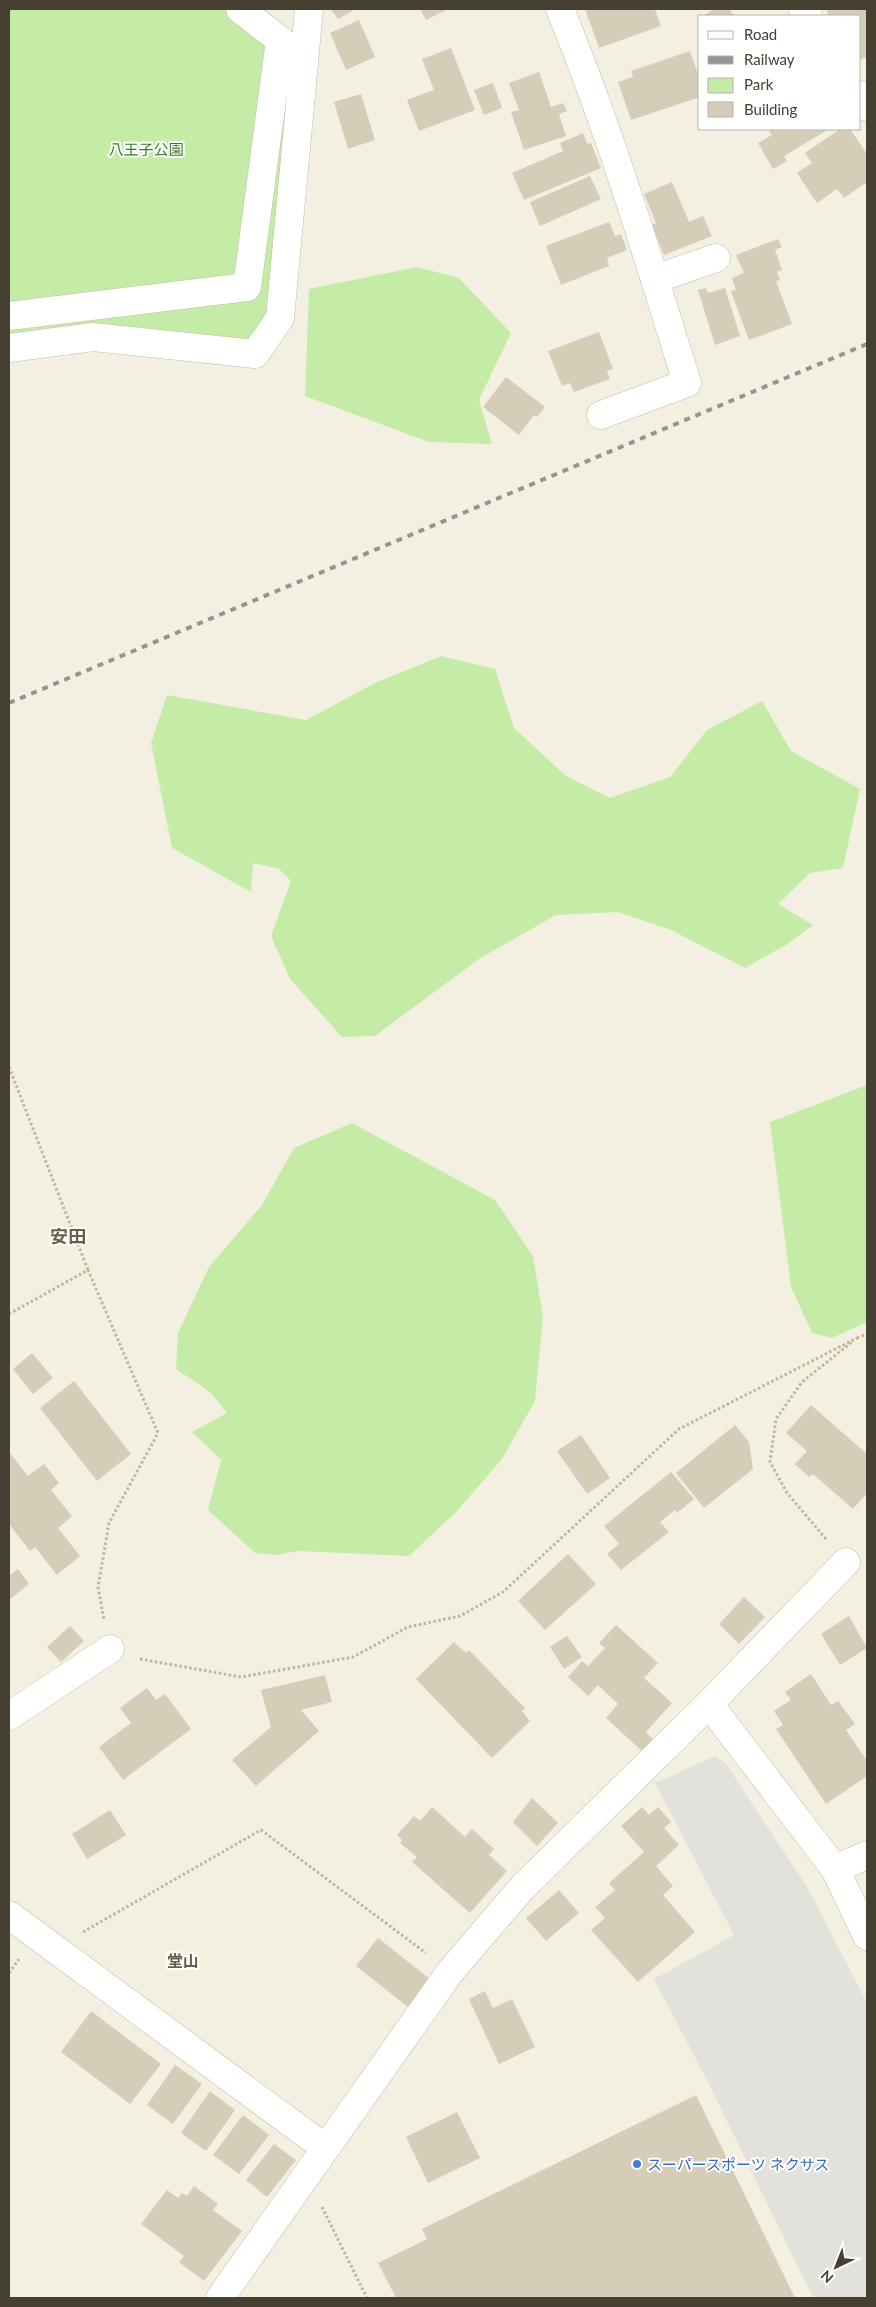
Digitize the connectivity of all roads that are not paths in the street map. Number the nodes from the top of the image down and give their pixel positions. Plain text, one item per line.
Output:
1 (240, 9) edge
2 (309, 9) edge
3 (560, 9) edge
4 (280, 40) junction
5 (304, 60) junction
6 (716, 258) dead end
7 (654, 279) junction
8 (9, 316) edge
9 (9, 348) edge
10 (601, 415) dead end
11 (846, 1562) road end
12 (110, 1649) road end
13 (709, 1704) junction
14 (9, 1716) edge
15 (867, 1855) edge
16 (835, 1868) junction
17 (9, 1916) edge
18 (867, 1936) edge
19 (325, 2148) junction
20 (220, 2298) edge

1 - 4 street
2 - 5 street
3 - 7 street
4 - 5 street
4 - 8 street
5 - 9 street
6 - 7 street
7 - 10 street
11 - 13 street
12 - 14 street
13 - 16 street
13 - 19 street
15 - 16 street
16 - 18 street
17 - 19 street
19 - 20 street

